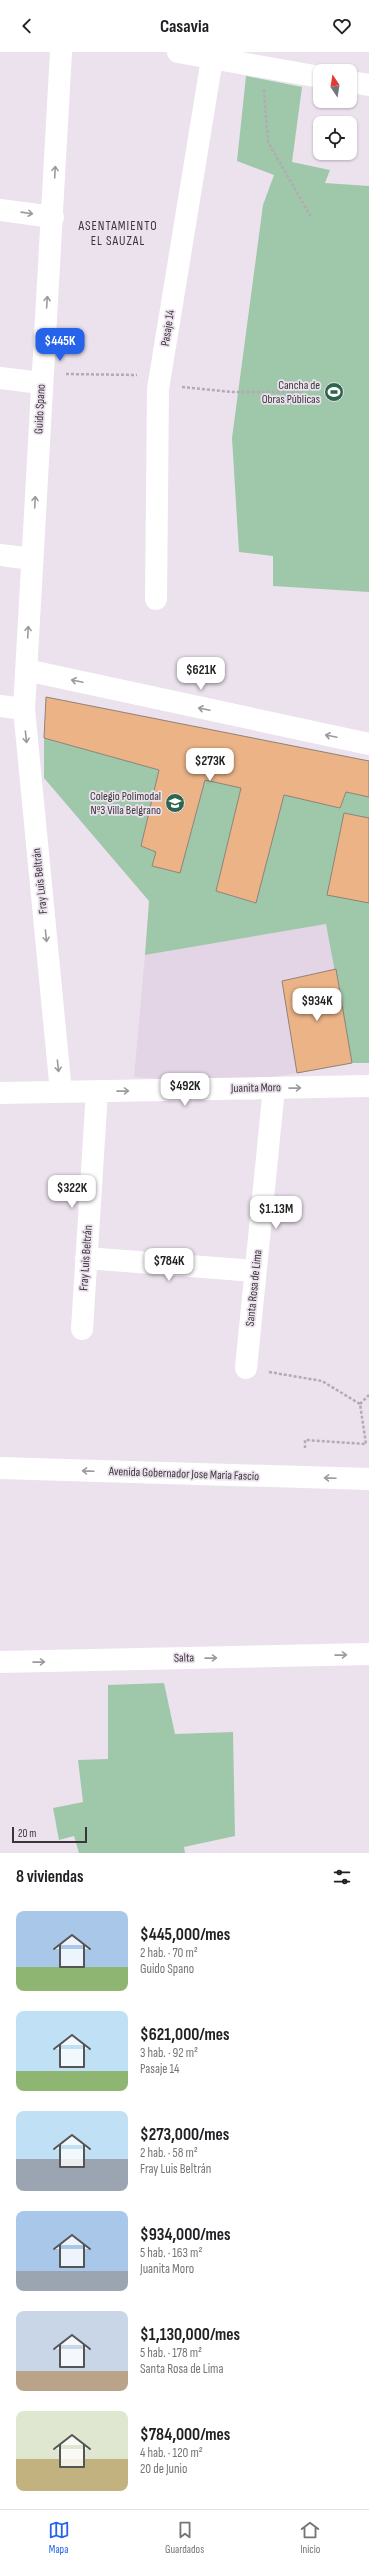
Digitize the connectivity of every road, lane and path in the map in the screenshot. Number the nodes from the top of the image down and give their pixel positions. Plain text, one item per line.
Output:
1 (61, 52) edge
2 (178, 52) edge
3 (212, 59) junction
4 (262, 68) junction
5 (313, 76) edge
6 (357, 83) edge
7 (369, 85) edge
8 (0, 210) edge
9 (53, 217) junction
10 (311, 218) dead end
11 (0, 378) edge
12 (42, 383) junction
13 (0, 554) edge
14 (32, 559) junction
15 (156, 599) dead end
16 (26, 670) junction
17 (0, 706) edge
18 (24, 709) junction
19 (369, 744) edge
20 (369, 1086) edge
21 (274, 1088) junction
22 (97, 1091) junction
23 (61, 1092) junction
24 (0, 1093) edge
25 (86, 1258) junction
26 (255, 1271) junction
27 (82, 1329) dead end
28 (246, 1368) joint
29 (369, 1395) edge
30 (360, 1404) junction
31 (305, 1448) dead end
32 (0, 1468) edge
33 (369, 1479) edge
34 (369, 1654) edge
35 (0, 1662) edge

9 -> 1 street, Guido Spano
2 - 3 street
3 - 4 street
3 - 15 street, Pasaje 14
4 - 5 street
4 - 10 path
6 - 7 street
8 -> 9 street
12 -> 9 street, Guido Spano
11 - 12 street
14 -> 12 street, Guido Spano
13 - 14 street
16 -> 14 street, Guido Spano
16 - 18 street, Fray Luis Beltrán
19 -> 16 street
17 - 18 street
18 -> 23 street, Fray Luis Beltrán
21 -> 20 street, Juanita Moro
22 -> 21 street, Juanita Moro
21 - 26 street, Santa Rosa de Lima
22 - 23 street, Juanita Moro
22 - 25 street, Fray Luis Beltrán
23 - 24 street, Juanita Moro
25 - 26 street
25 - 27 street, Fray Luis Beltrán
26 - 28 street, Santa Rosa de Lima
28 - 30 path
29 - 30 path
30 - 31 path
33 -> 32 street, Avenida Gobernador Jose Maria Fascio
35 -> 34 street, Salta

